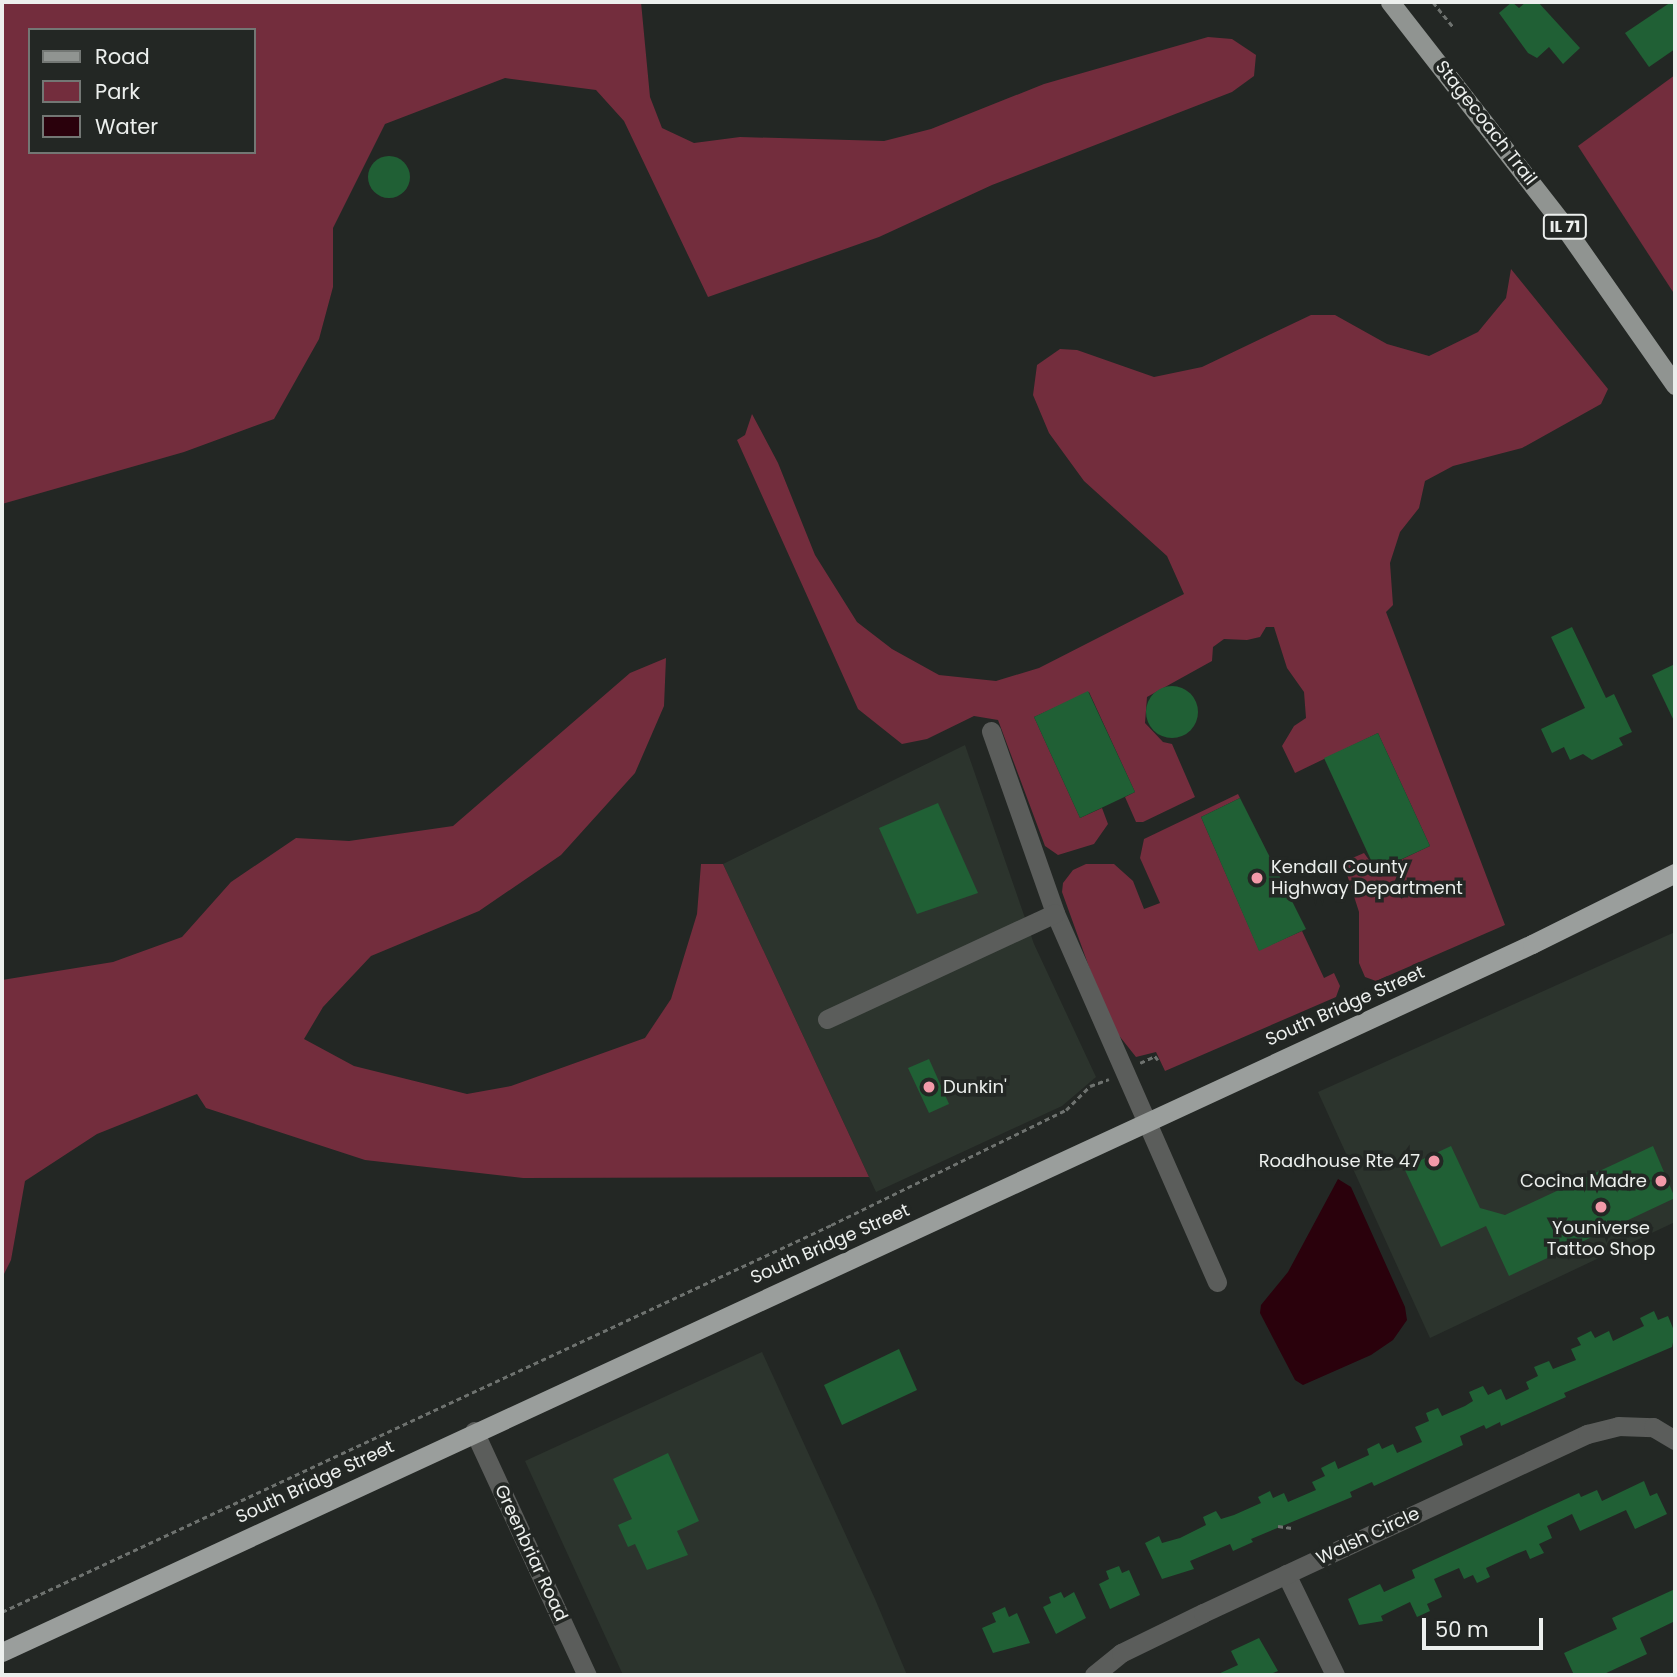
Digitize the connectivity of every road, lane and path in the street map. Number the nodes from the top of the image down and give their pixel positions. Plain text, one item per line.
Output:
1 (1390, 2) edge
2 (1433, 2) edge
3 (1454, 27) dead end
4 (1675, 385) edge
5 (991, 731) dead end
6 (1675, 873) edge
7 (1055, 913) junction
8 (827, 1019) dead end
9 (1158, 1060) dead end
10 (1143, 1062) dead end
11 (1104, 1081) dead end
12 (1143, 1121) junction
13 (1217, 1282) dead end
14 (474, 1431) junction
15 (1675, 1440) edge
16 (1278, 1526) dead end
17 (1292, 1528) dead end
18 (1286, 1574) junction
19 (2, 1612) edge
20 (2, 1652) edge
21 (587, 1675) edge
22 (1094, 1675) edge
23 (1335, 1675) edge

1 - 4 main road, Stagecoach Trail / IL 71
2 - 3 path
5 - 7 street
6 - 12 highway, South Bridge Street
7 - 8 street
7 - 12 street
9 - 10 path
11 - 19 path
12 - 13 street
12 - 14 highway, South Bridge Street
14 - 20 highway, South Bridge Street
14 - 21 street, Greenbriar Road
15 - 18 street, Walsh Circle
16 - 17 path
18 - 22 street, Walsh Circle
18 - 23 street

